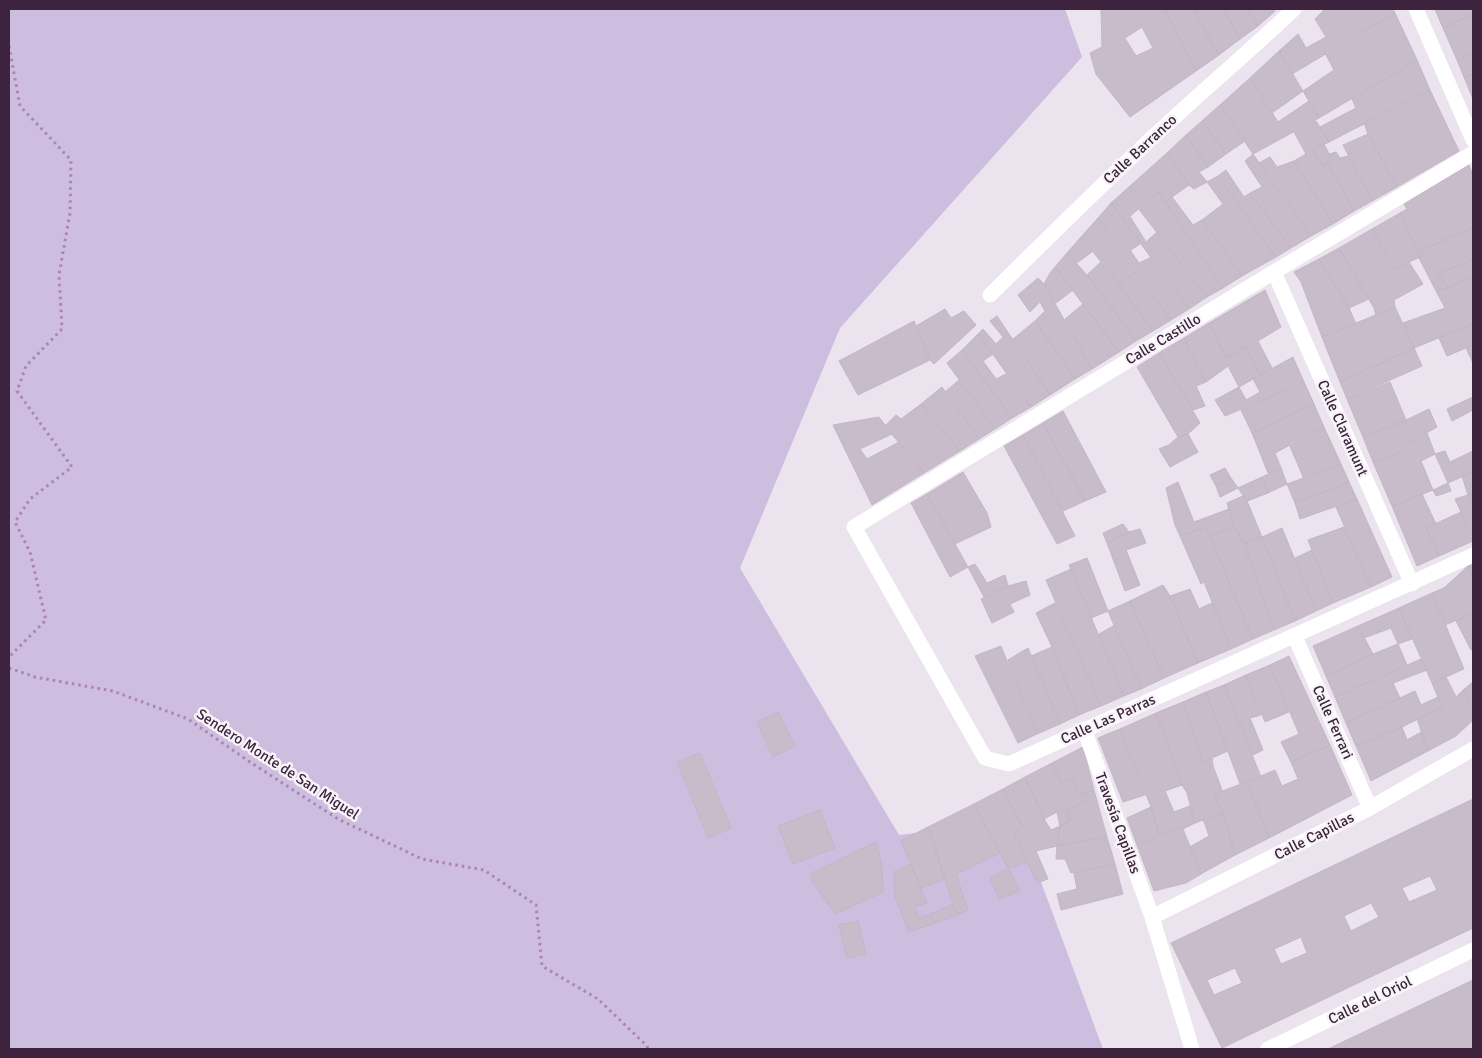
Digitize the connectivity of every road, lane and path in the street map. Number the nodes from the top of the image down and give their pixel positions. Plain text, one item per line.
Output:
1 (1294, 9) edge
2 (1416, 9) edge
3 (9, 46) edge
4 (1473, 140) edge
5 (1473, 154) edge
6 (1274, 272) junction
7 (990, 296) dead end
8 (854, 527) joint
9 (1473, 555) edge
10 (1412, 584) junction
11 (1295, 637) junction
12 (9, 657) edge
13 (9, 668) edge
14 (1084, 729) junction
15 (1473, 749) edge
16 (1370, 808) junction
17 (1152, 917) junction
18 (1473, 950) edge
19 (648, 1049) edge
20 (1192, 1049) edge
21 (1268, 1049) edge

1 - 7 street, Calle Barranco
2 - 4 street
3 - 12 path
5 - 6 street, Calle Castillo
6 - 8 street, Calle Castillo
6 - 10 street, Calle Claramunt
8 - 14 street, Calle Las Parras
9 - 10 street, Calle Las Parras
10 - 11 street, Calle Las Parras
11 - 14 street, Calle Las Parras
11 - 16 street, Calle Ferrari
13 - 19 path, Sendero Monte de San Miguel
14 - 17 street, Travesía Capillas
15 - 16 street, Calle Capillas
16 - 17 street, Calle Capillas
17 - 20 street, Travesía Capillas
18 - 21 street, Calle del Oriol

